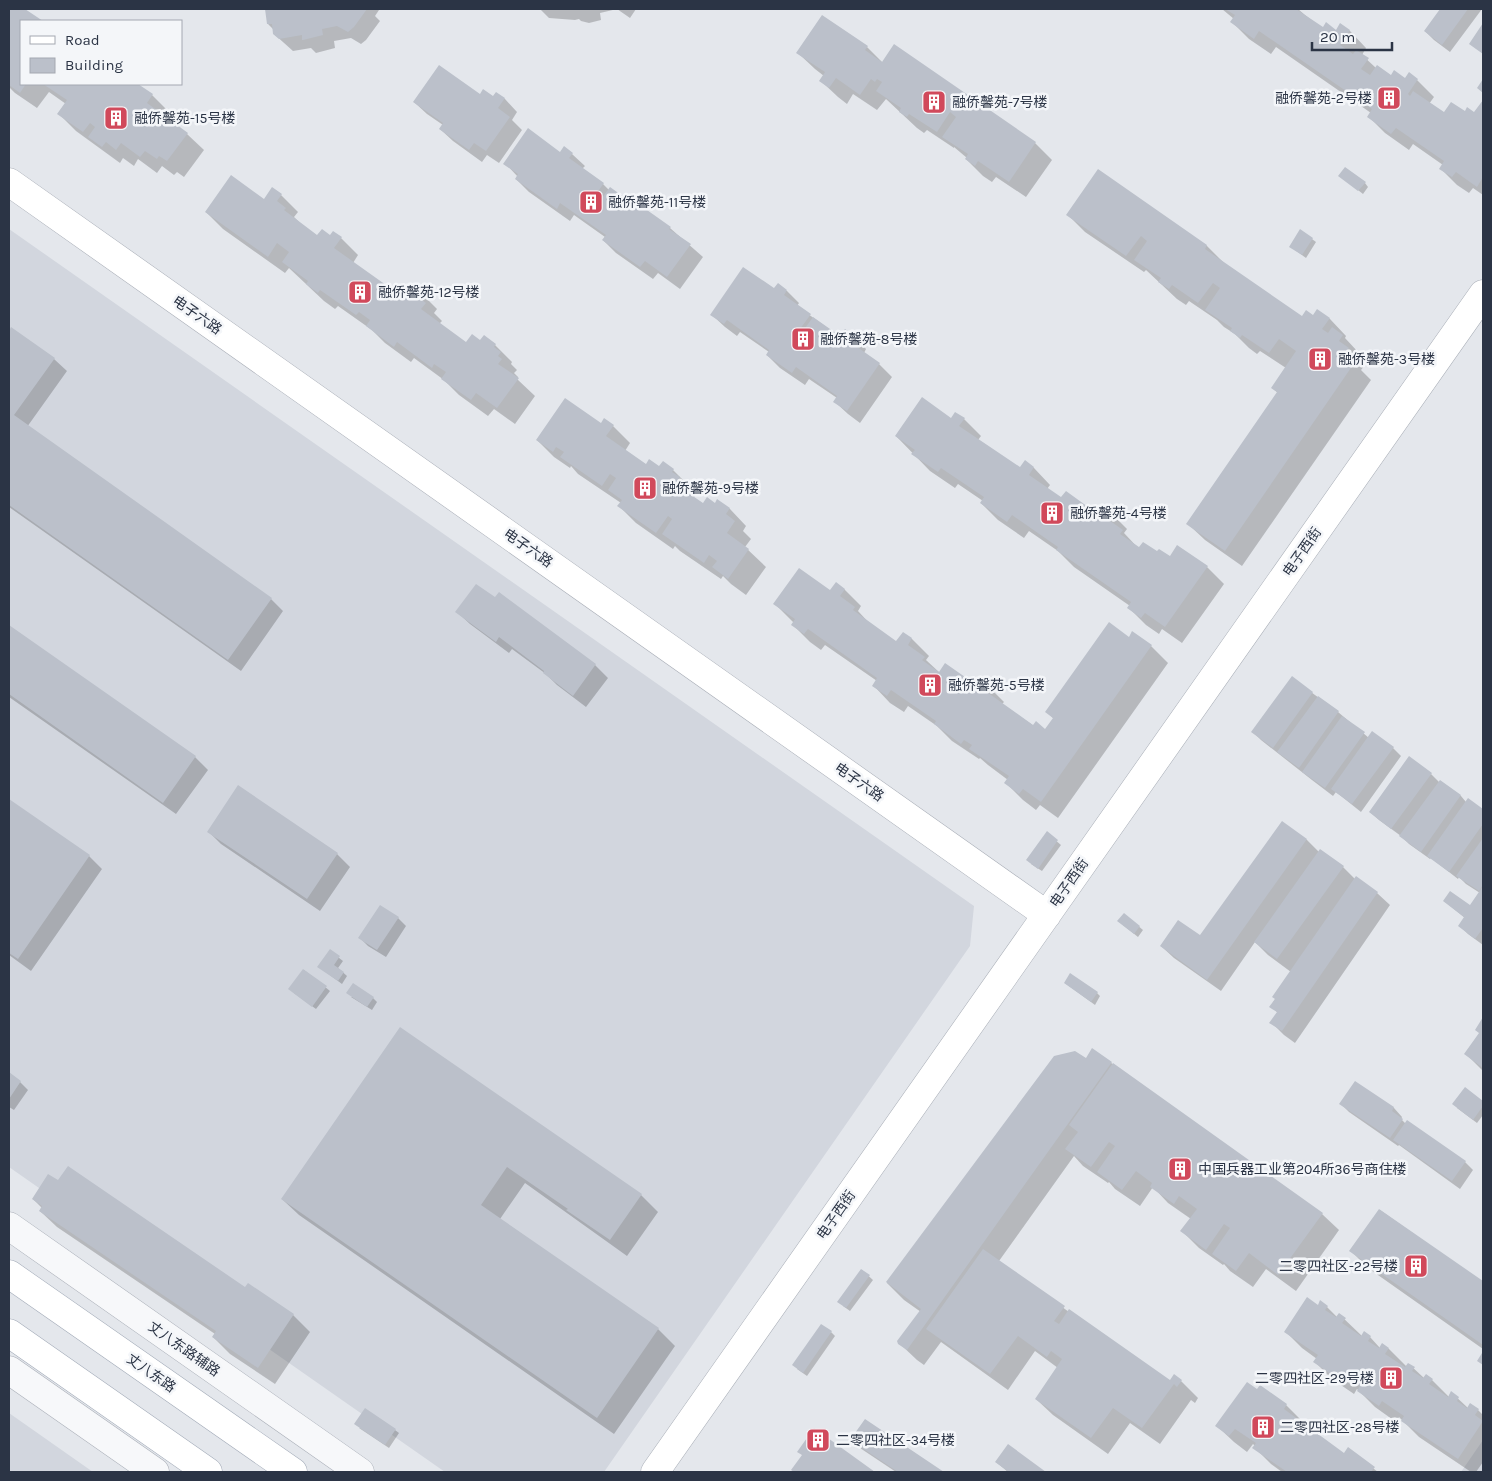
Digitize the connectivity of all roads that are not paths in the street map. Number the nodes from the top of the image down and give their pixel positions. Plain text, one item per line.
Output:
1 (9, 182) edge
2 (1483, 294) edge
3 (1047, 914) junction
4 (9, 1226) edge
5 (9, 1274) edge
6 (9, 1333) edge
7 (9, 1370) edge
8 (155, 1472) edge
9 (208, 1472) edge
10 (293, 1472) edge
11 (360, 1472) edge
12 (655, 1472) edge

1 - 3 street, 电子六路
2 - 3 street, 电子西街
3 - 12 street, 电子西街
4 - 11 street, 丈八东路辅路
5 - 10 street, 丈八东路
6 - 9 street
7 - 8 street

